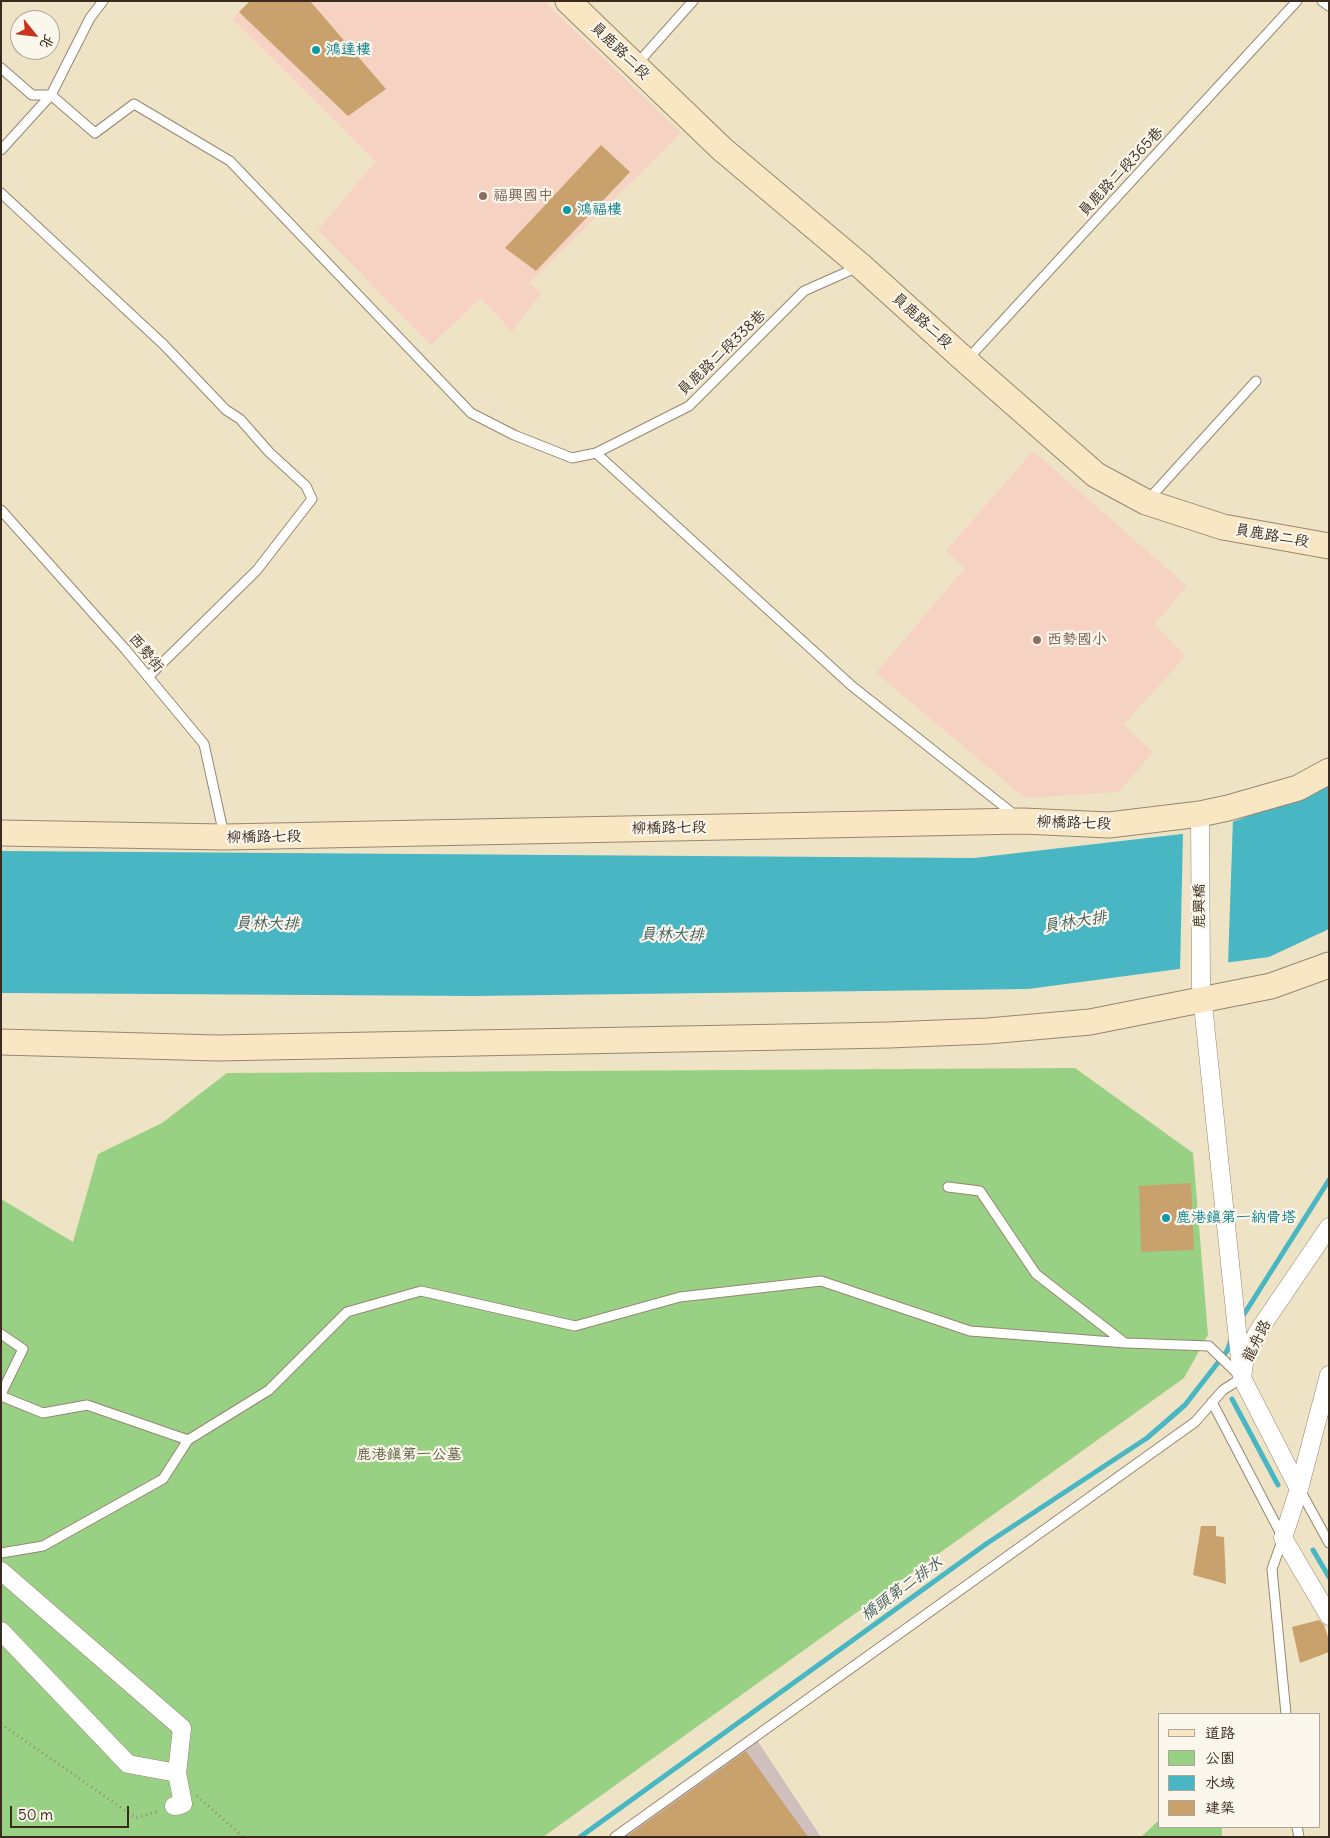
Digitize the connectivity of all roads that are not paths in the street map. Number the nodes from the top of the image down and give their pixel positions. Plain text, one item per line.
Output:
1 (103, 1) edge
2 (568, 1) edge
3 (693, 1) edge
4 (1297, 1) edge
5 (1322, 1) edge
6 (1329, 6) edge
7 (636, 66) junction
8 (1, 68) edge
9 (51, 95) junction
10 (1, 150) edge
11 (1, 193) edge
12 (861, 266) junction
13 (966, 361) junction
14 (1256, 381) dead end
15 (596, 453) junction
16 (1146, 502) junction
17 (1, 510) edge
18 (1329, 546) edge
19 (148, 676) junction
20 (1329, 771) edge
21 (1023, 821) junction
22 (1200, 821) junction
23 (1, 833) edge
24 (224, 838) junction
25 (1329, 965) edge
26 (1201, 993) junction
27 (1, 1042) edge
28 (948, 1187) dead end
29 (1329, 1226) edge
30 (1, 1334) edge
31 (1126, 1343) junction
32 (1238, 1374) junction
33 (1329, 1375) edge
34 (1, 1395) edge
35 (1212, 1402) junction
36 (188, 1440) junction
37 (1299, 1489) junction
38 (1283, 1538) junction
39 (1329, 1543) edge
40 (1, 1553) edge
41 (1, 1571) edge
42 (1329, 1616) edge
43 (1, 1631) edge
44 (1286, 1713) edge
45 (178, 1776) junction
46 (178, 1805) road end
47 (615, 1837) edge

1 - 9 lane
2 - 7 main road, 員鹿路二段
3 - 7 lane
4 - 13 lane, 員鹿路二段365巷
5 - 6 lane
7 - 12 main road, 員鹿路二段
8 - 9 lane
9 - 10 lane
9 - 15 lane, 員鹿路二段338巷
11 - 19 lane
12 - 13 main road, 員鹿路二段
12 - 15 lane, 員鹿路二段338巷
13 - 16 main road, 員鹿路二段
14 - 16 lane
15 - 21 lane
16 - 18 main road, 員鹿路二段
17 - 19 lane, 西勢街
19 - 24 lane, 西勢街
20 - 22 main road, 柳橋路七段
21 - 22 main road, 柳橋路七段
21 - 24 main road, 柳橋路七段
22 - 26 street, 鹿興橋
23 - 24 main road, 柳橋路七段
25 - 26 main road
26 - 27 main road
26 - 32 street, 鹿興橋
28 - 31 lane
29 - 32 street, 龍舟路
30 - 34 lane
31 - 32 lane
31 - 36 lane
32 - 35 lane
32 - 37 street, 龍舟路
33 - 37 street
34 - 36 lane
35 - 38 lane
35 - 47 lane
36 - 40 lane
37 - 38 street
37 - 39 lane
38 - 42 street
38 - 44 lane
41 - 45 street
43 - 45 street
45 - 46 street

